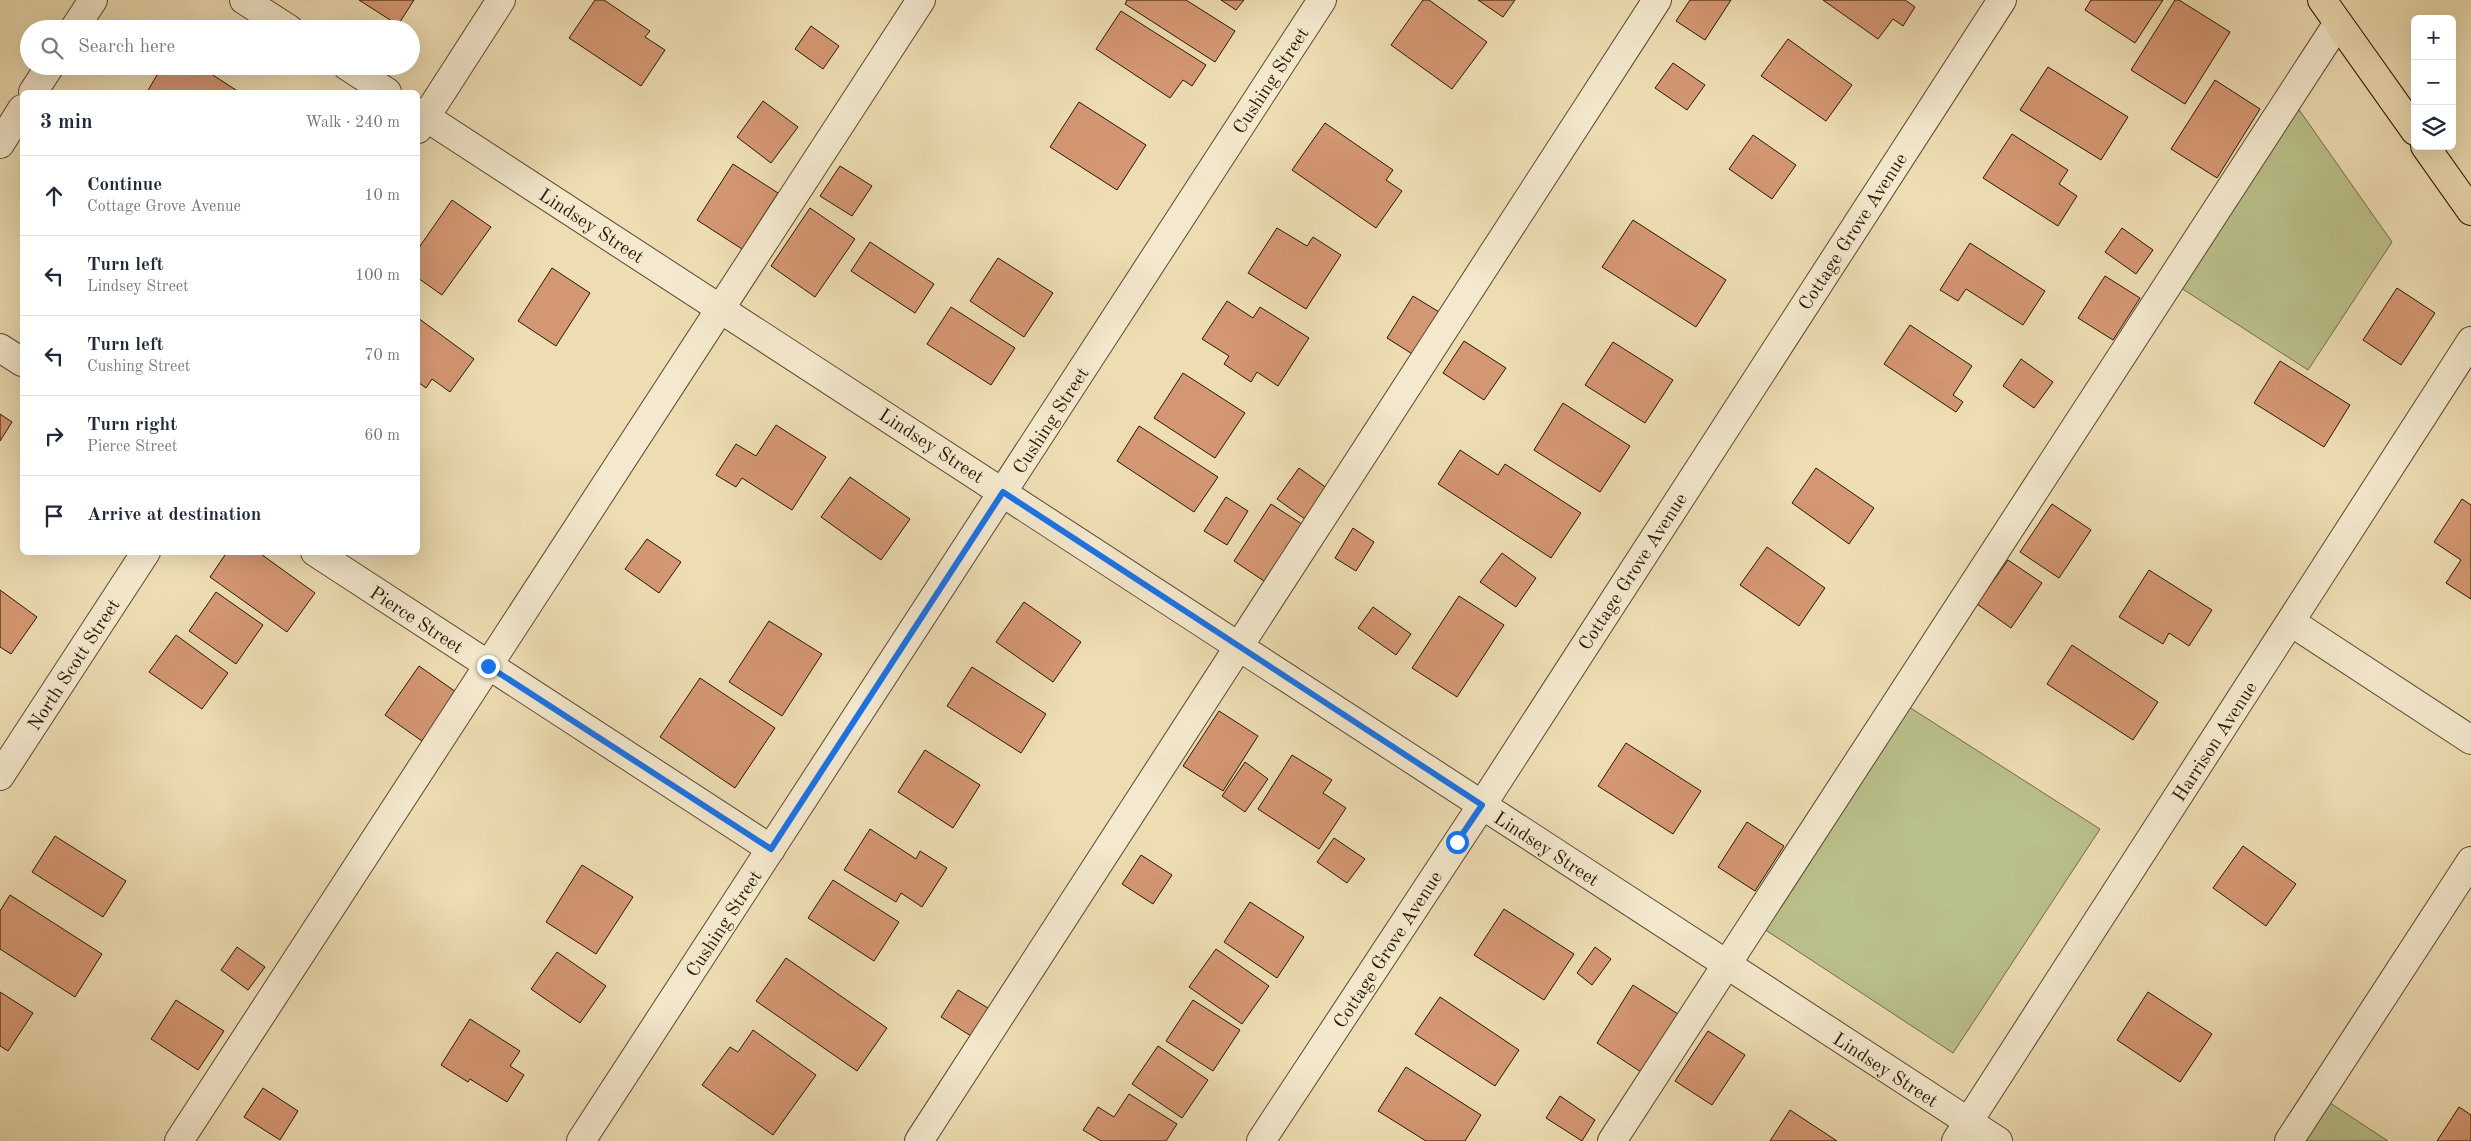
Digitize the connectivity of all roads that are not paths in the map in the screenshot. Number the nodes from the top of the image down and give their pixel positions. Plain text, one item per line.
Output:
1 (93, 0) edge
2 (244, 0) edge
3 (501, 0) edge
4 (922, 0) edge
5 (1322, 0) edge
6 (1657, 0) edge
7 (2002, 0) edge
8 (2322, 0) edge
9 (80, 20) edge
10 (275, 20) edge
11 (2338, 23) junction
12 (44, 75) edge
13 (361, 75) edge
14 (34, 90) edge
15 (384, 90) edge
16 (20, 112) edge
17 (420, 119) edge
18 (2411, 125) edge
19 (0, 144) edge
20 (2428, 150) edge
21 (2471, 211) edge
22 (720, 308) junction
23 (2471, 341) edge
24 (0, 348) edge
25 (20, 361) edge
26 (1003, 492) junction
27 (144, 555) edge
28 (319, 555) edge
29 (2291, 622) junction
30 (1240, 648) junction
31 (488, 666) junction
32 (2471, 740) edge
33 (0, 776) edge
34 (1482, 805) junction
35 (771, 849) junction
36 (2471, 861) edge
37 (1727, 965) junction
38 (1962, 1132) edge
39 (179, 1141) edge
40 (581, 1141) edge
41 (919, 1141) edge
42 (1261, 1141) edge
43 (1612, 1141) edge
44 (1998, 1141) edge
45 (2289, 1141) edge

1 - 9 street
2 - 10 street
3 - 17 street
4 - 22 street
5 - 26 street, Cushing Street
6 - 30 street
7 - 34 street, Cottage Grove Avenue
8 - 11 main road
11 - 18 main road
11 - 37 street
12 - 14 street
13 - 15 street
16 - 19 street
17 - 22 street, Lindsey Street
20 - 21 main road
22 - 26 street, Lindsey Street
22 - 31 street
23 - 29 street, Harrison Avenue
24 - 25 street
26 - 30 street, Lindsey Street
26 - 35 street, Cushing Street
27 - 33 street, North Scott Street
28 - 31 street, Pierce Street
29 - 32 street
29 - 38 street, Harrison Avenue
30 - 34 street, Lindsey Street
30 - 41 street
31 - 35 street, Pierce Street
31 - 39 street
34 - 37 street, Lindsey Street
34 - 42 street, Cottage Grove Avenue
35 - 40 street, Cushing Street
36 - 45 street
37 - 38 street, Lindsey Street
37 - 43 street
38 - 44 street, Lindsey Street

